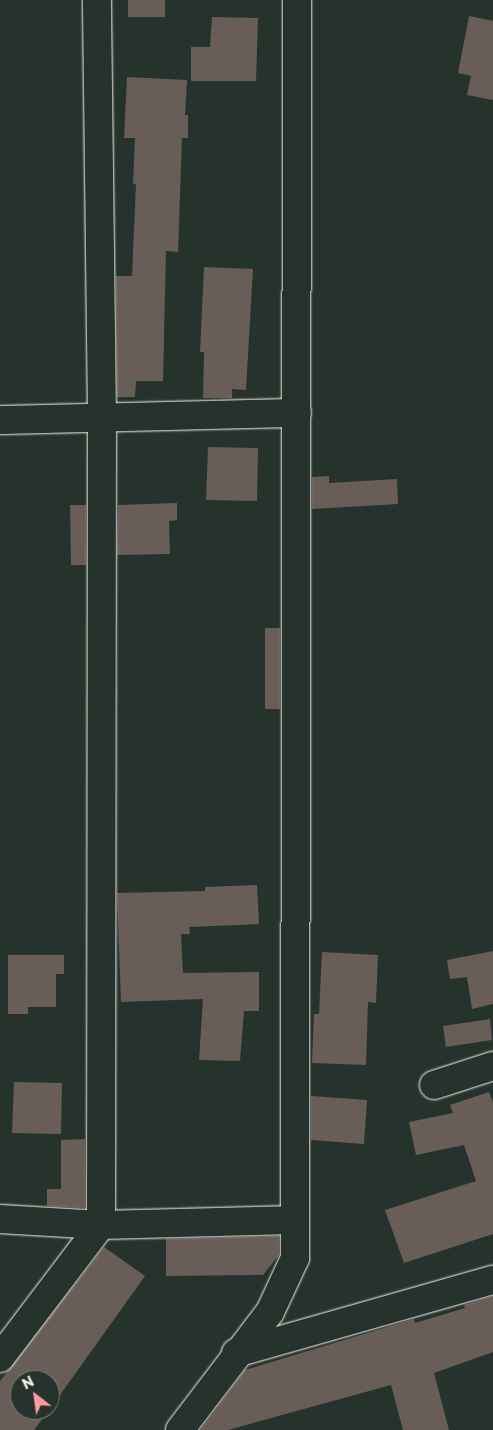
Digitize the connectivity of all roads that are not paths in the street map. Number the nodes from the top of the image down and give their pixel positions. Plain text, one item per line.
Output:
1 (97, 0) edge
2 (297, 0) edge
3 (296, 413) junction
4 (102, 417) junction
5 (0, 420) edge
6 (493, 1066) edge
7 (434, 1085) dead end
8 (0, 1219) edge
9 (295, 1220) junction
10 (101, 1225) junction
11 (493, 1280) edge
12 (236, 1353) junction
13 (0, 1358) edge
14 (180, 1430) edge

1 - 4 street
2 - 3 street
3 - 4 street
3 - 9 street
4 - 5 street
4 - 10 street
6 - 7 street
8 - 10 street
9 - 10 street
9 - 12 street
10 - 13 street
11 - 12 street
12 - 14 street

